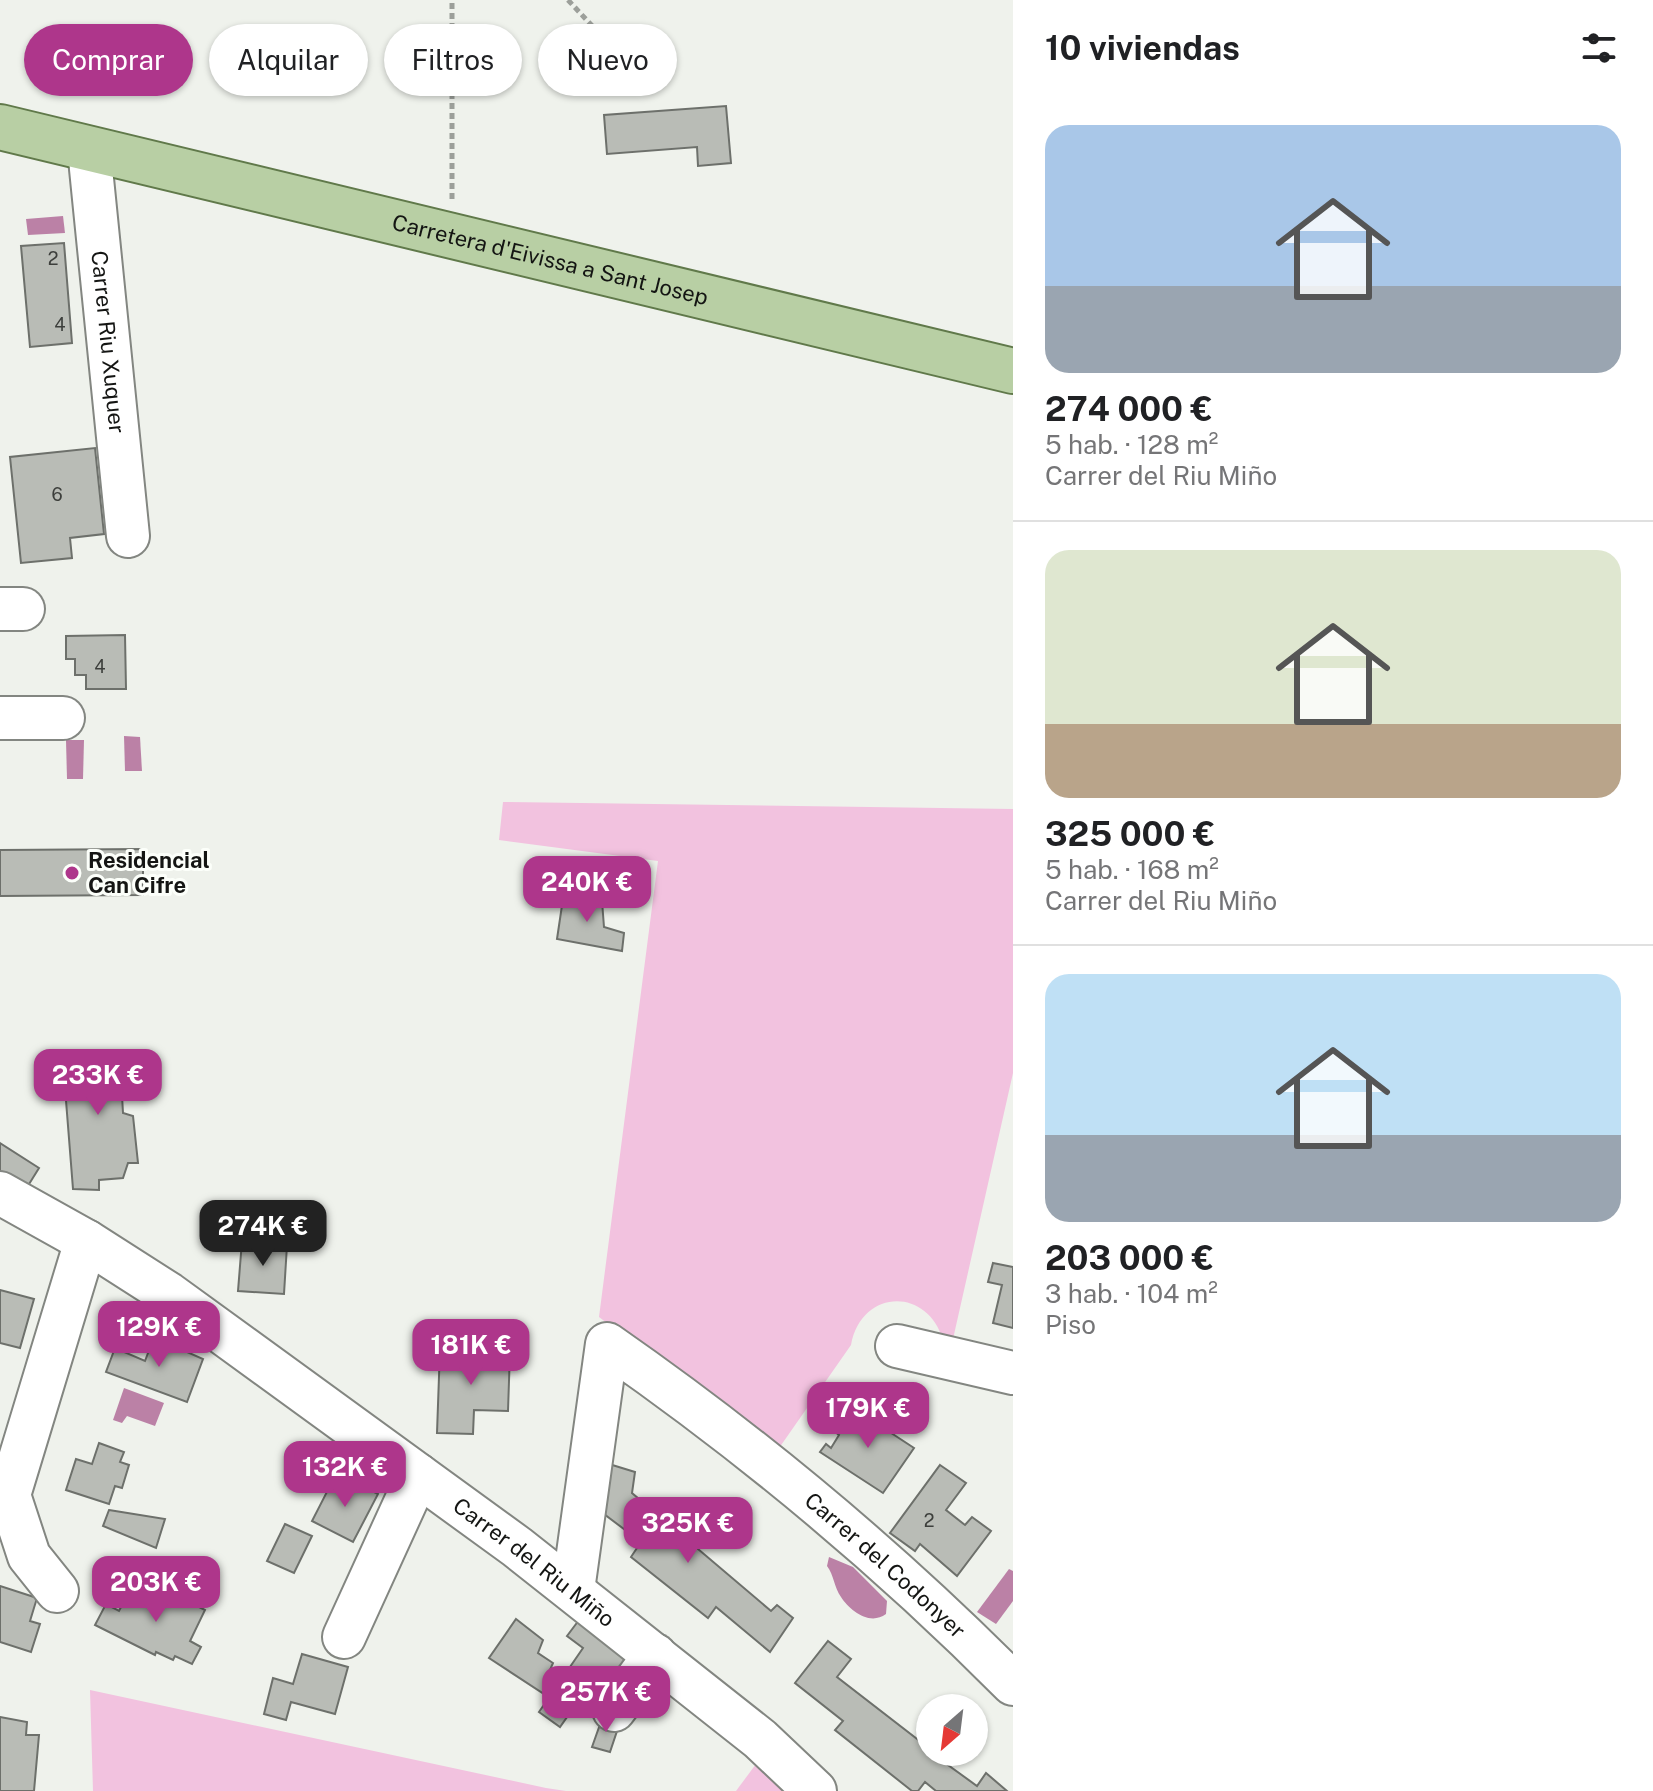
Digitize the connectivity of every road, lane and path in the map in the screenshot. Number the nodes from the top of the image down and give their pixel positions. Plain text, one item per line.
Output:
1 (452, 0) edge
2 (568, 0) edge
3 (590, 24) edge
4 (0, 127) edge
5 (89, 149) junction
6 (452, 236) junction
7 (1013, 371) edge
8 (128, 536) dead end
9 (0, 718) edge
10 (63, 718) dead end
11 (0, 1193) edge
12 (86, 1241) junction
13 (897, 1346) dead end
14 (1013, 1373) edge
15 (418, 1475) junction
16 (573, 1590) junction
17 (57, 1591) dead end
18 (344, 1637) dead end
19 (655, 1655) junction
20 (1013, 1684) edge
21 (614, 1710) dead end
22 (815, 1791) edge

1 - 6 path
2 - 3 path
4 - 5 main road, Carretera d'Eivissa a Sant Josep
5 - 6 main road, Carretera d'Eivissa a Sant Josep
5 - 8 street, Carrer Riu Xuquer
6 - 7 main road, Carretera d'Eivissa a Sant Josep
9 - 10 street
11 - 12 street, Carrer del Riu Miño
12 - 15 street, Carrer del Riu Miño
12 - 17 street
13 - 14 street
15 - 16 street, Carrer del Riu Miño
15 - 18 street
16 - 19 street, Carrer del Riu Miño
16 - 20 street, Carrer del Codonyer
19 - 21 street
19 - 22 street, Carrer del Riu Miño

